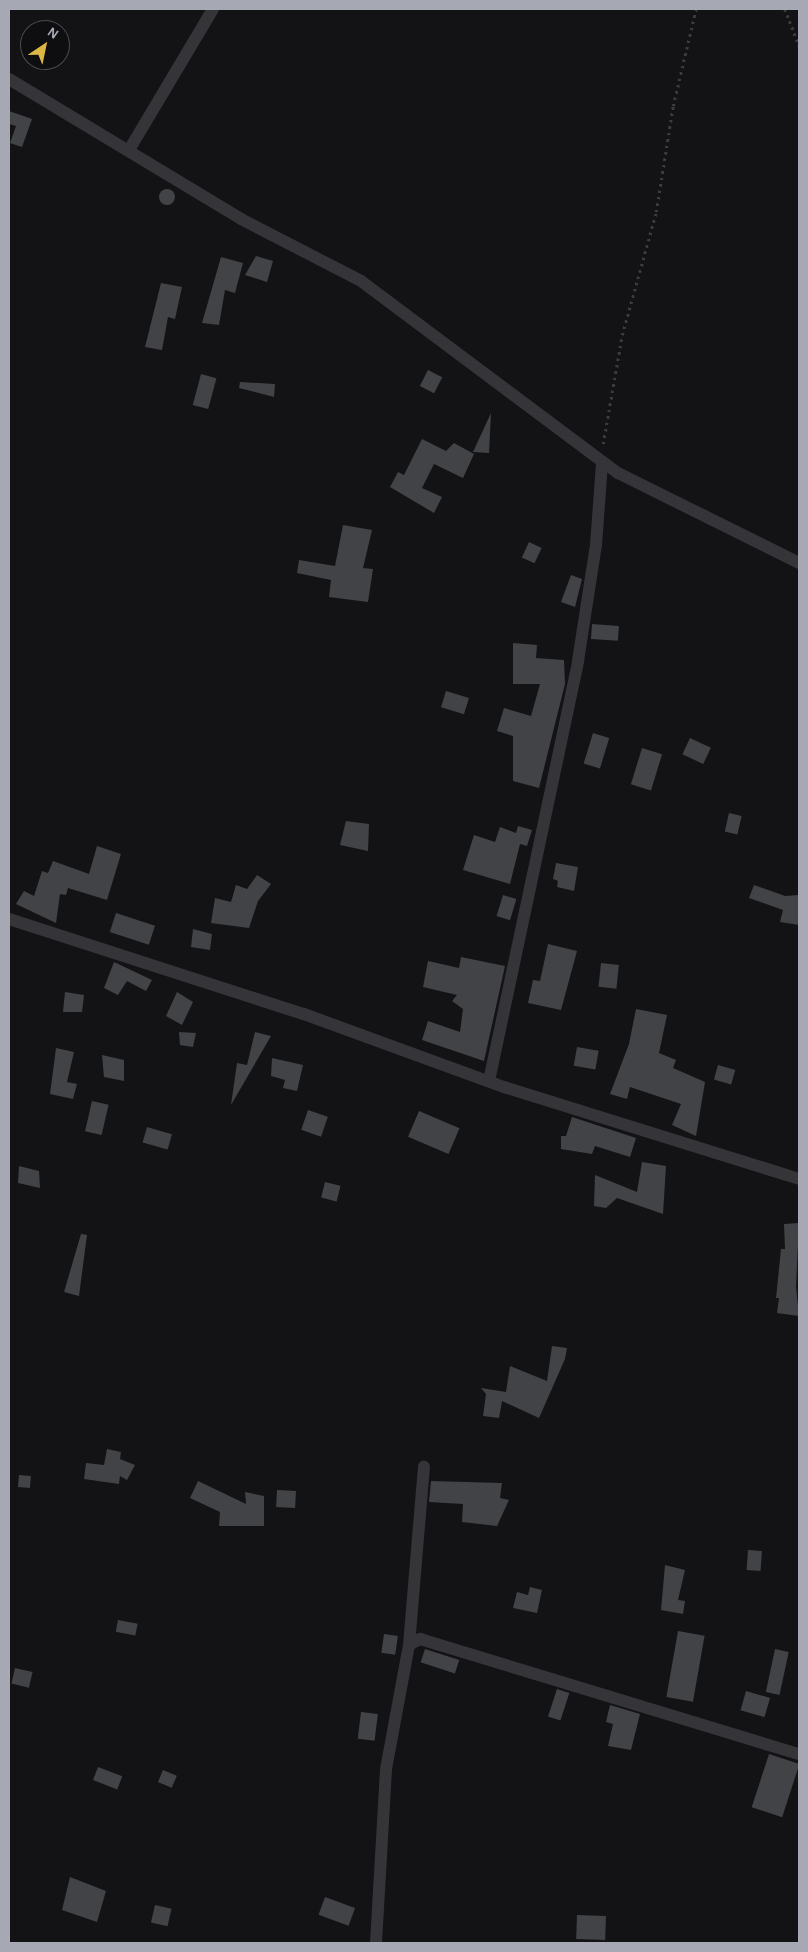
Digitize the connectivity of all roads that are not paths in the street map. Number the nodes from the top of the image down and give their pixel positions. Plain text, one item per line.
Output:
1 (212, 9) edge
2 (9, 80) edge
3 (129, 150) junction
4 (602, 463) junction
5 (799, 563) edge
6 (9, 918) edge
7 (489, 1080) junction
8 (799, 1179) edge
9 (424, 1467) dead end
10 (410, 1644) junction
11 (799, 1754) edge
12 (376, 1943) edge

1 - 3 street
2 - 3 street
3 - 4 street
4 - 5 street
4 - 7 street
6 - 7 street
7 - 8 street
9 - 10 street
10 - 11 street
10 - 12 street

